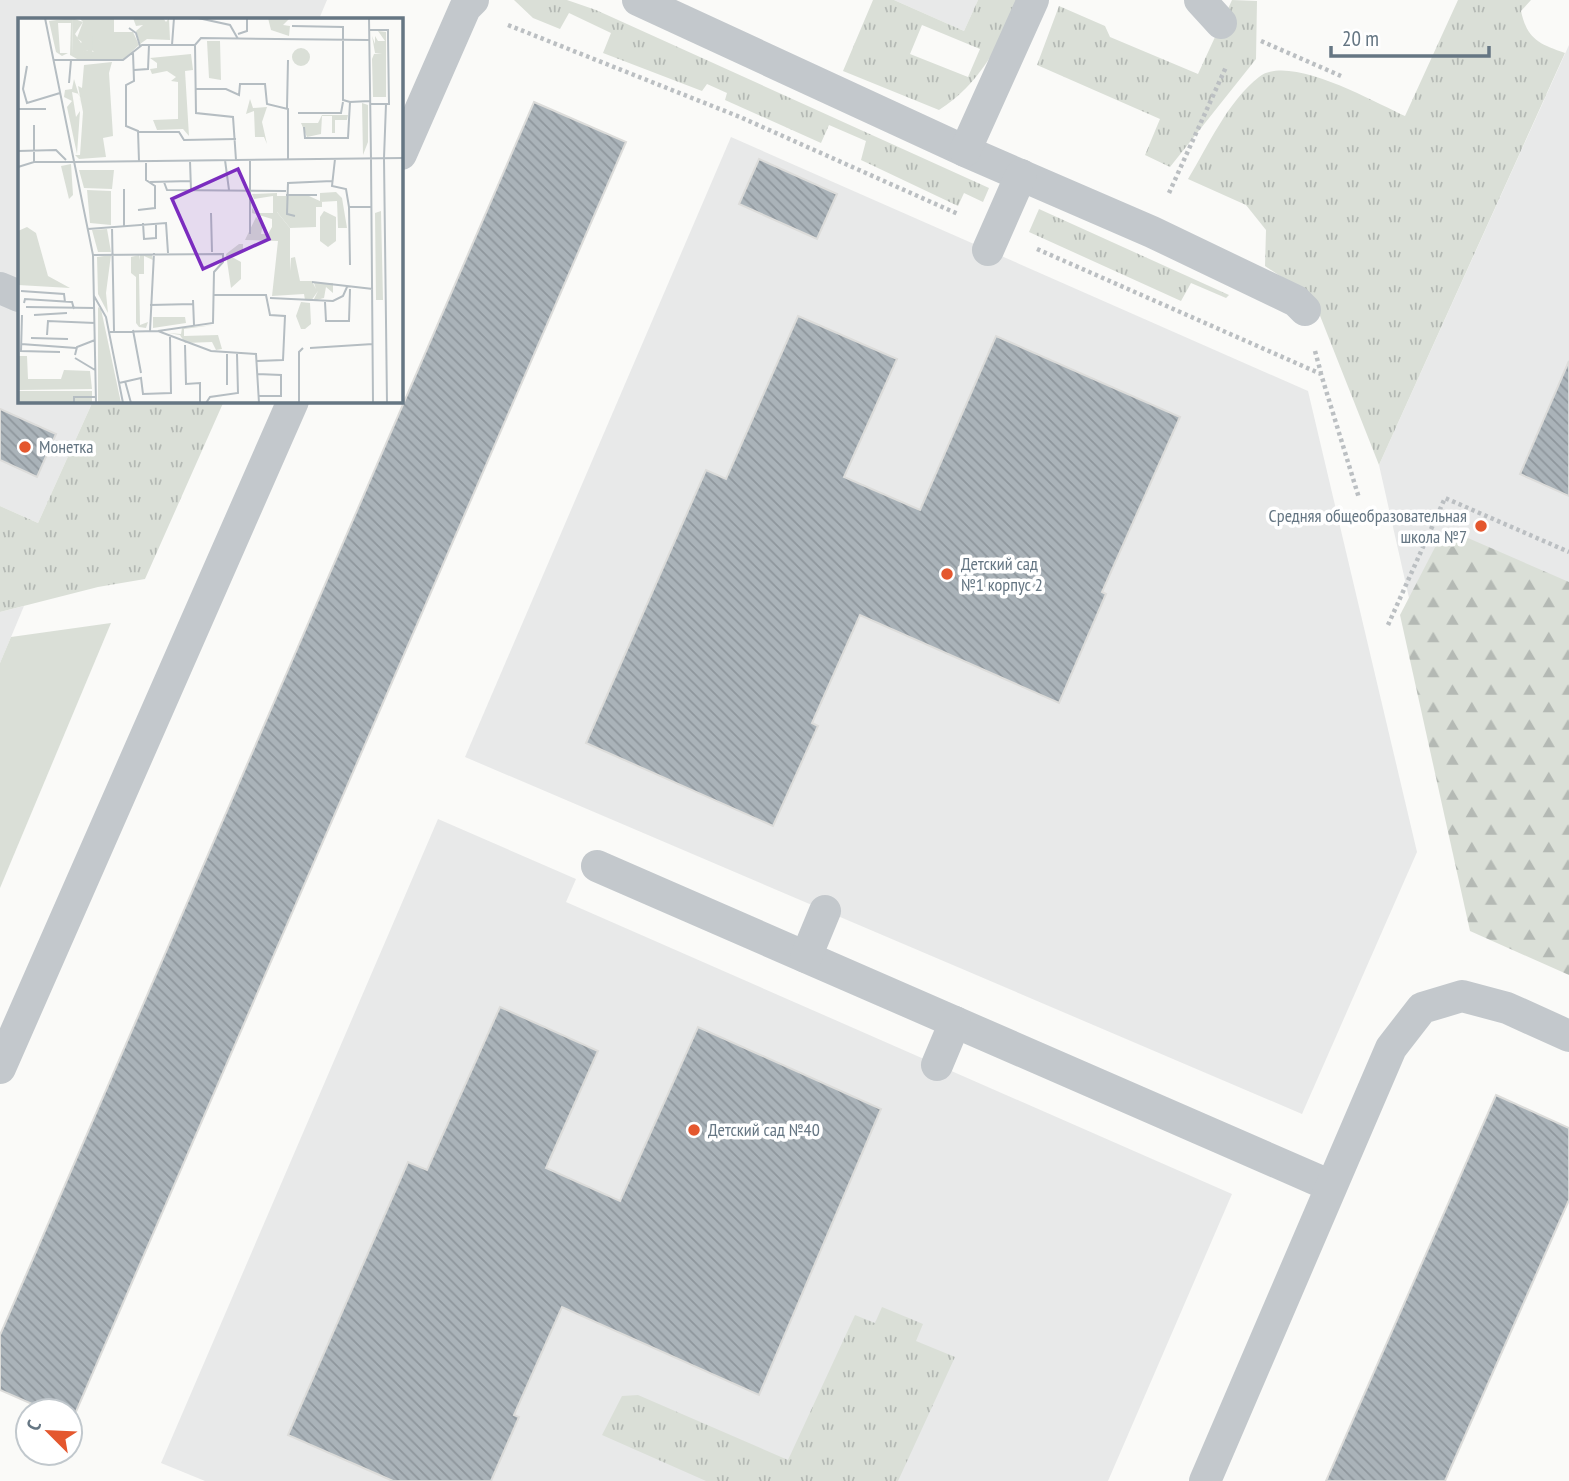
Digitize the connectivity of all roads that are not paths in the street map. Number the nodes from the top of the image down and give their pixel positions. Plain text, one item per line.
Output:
1 (638, 0) edge
2 (1033, 0) edge
3 (1200, 0) edge
4 (469, 4) edge
5 (1231, 28) road end
6 (965, 151) junction
7 (402, 152) edge
8 (1021, 175) junction
9 (992, 241) road end
10 (0, 288) edge
11 (18, 296) edge
12 (1305, 310) dead end
13 (293, 402) edge
14 (597, 866) dead end
15 (825, 911) dead end
16 (806, 957) junction
17 (955, 1022) junction
18 (1569, 1036) edge
19 (1, 1061) edge
20 (937, 1065) dead end
21 (1331, 1186) junction
22 (1205, 1481) edge

1 - 6 lane
2 - 6 lane
3 - 5 lane
4 - 7 lane
6 - 8 lane
8 - 9 lane
8 - 12 lane
10 - 11 lane
13 - 19 lane
14 - 16 lane
15 - 16 lane
16 - 17 lane
17 - 20 lane
17 - 21 lane
18 - 21 lane
21 - 22 lane

